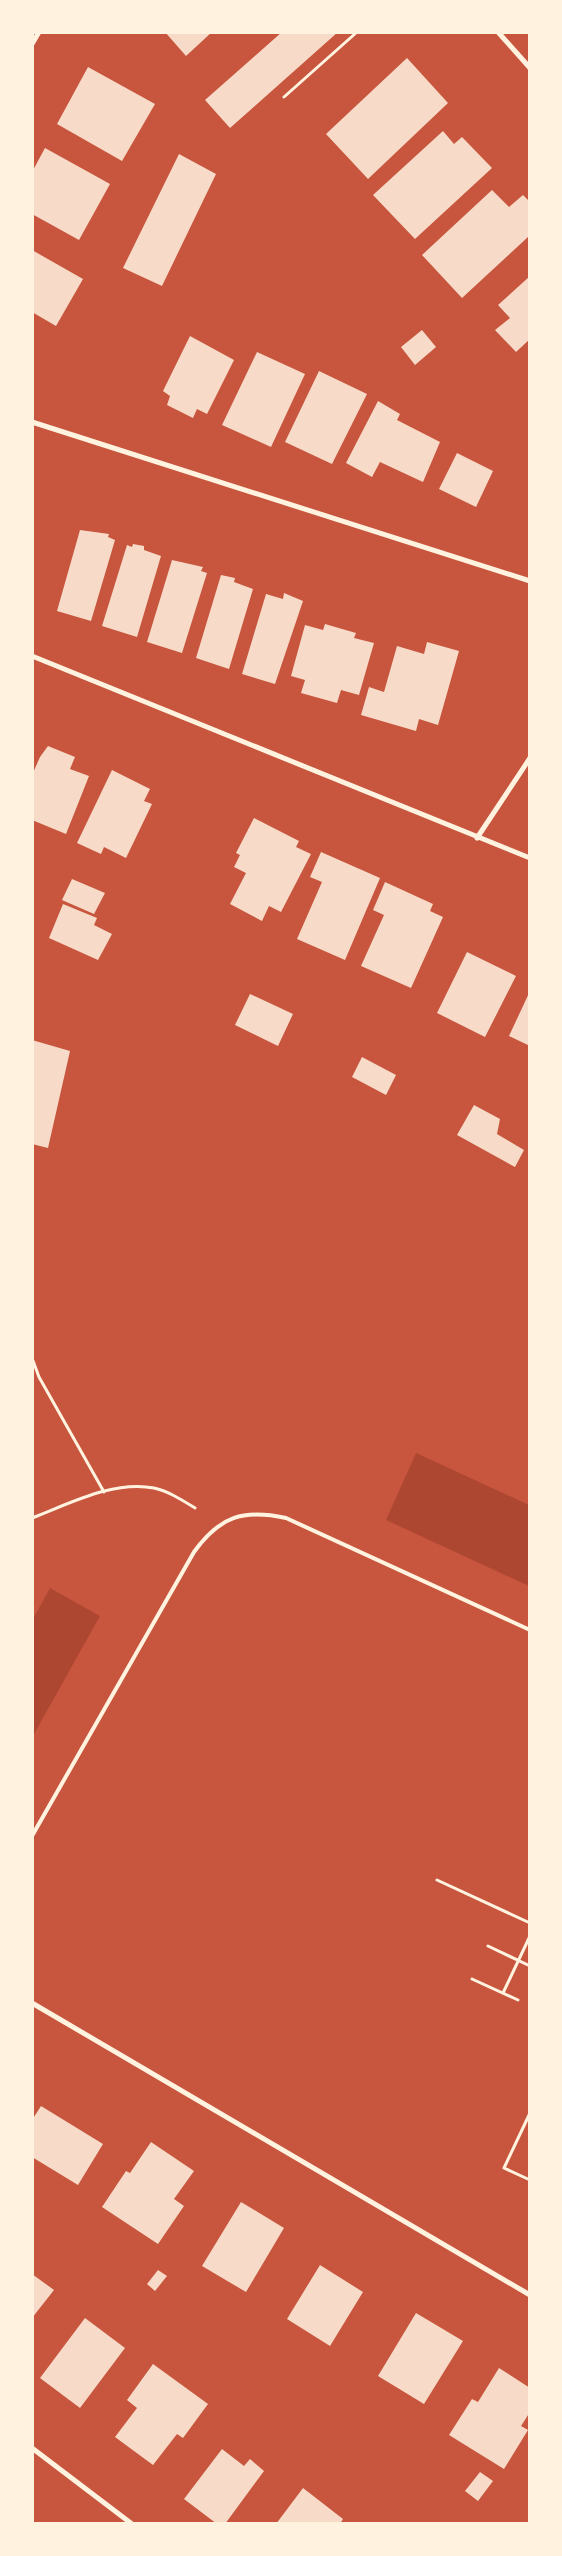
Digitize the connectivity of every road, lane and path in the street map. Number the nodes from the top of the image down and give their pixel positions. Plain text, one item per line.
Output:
1 (39, 32) edge
2 (357, 32) edge
3 (498, 32) edge
4 (32, 44) edge
5 (530, 68) edge
6 (284, 97) dead end
7 (32, 422) edge
8 (530, 581) edge
9 (32, 656) edge
10 (530, 758) edge
11 (477, 838) junction
12 (530, 858) edge
13 (32, 1358) edge
14 (104, 1492) junction
15 (195, 1508) dead end
16 (32, 1518) edge
17 (530, 1630) edge
18 (32, 1836) edge
19 (437, 1880) dead end
20 (530, 1923) edge
21 (530, 1936) edge
22 (488, 1946) dead end
23 (518, 1961) junction
24 (530, 1966) edge
25 (472, 1979) dead end
26 (503, 1993) junction
27 (518, 2000) dead end
28 (32, 2003) edge
29 (530, 2113) edge
30 (530, 2180) edge
31 (530, 2295) edge
32 (32, 2448) edge
33 (132, 2524) edge

1 - 4 street
2 - 6 path
3 - 5 street
7 - 8 street
9 - 11 street
10 - 11 street
11 - 12 street
13 - 14 path
14 - 15 path
14 - 16 path
17 - 18 lane
19 - 20 path
21 - 23 path
22 - 23 path
23 - 24 path
23 - 26 path
25 - 26 path
26 - 27 path
28 - 31 street
29 - 30 path
32 - 33 street

